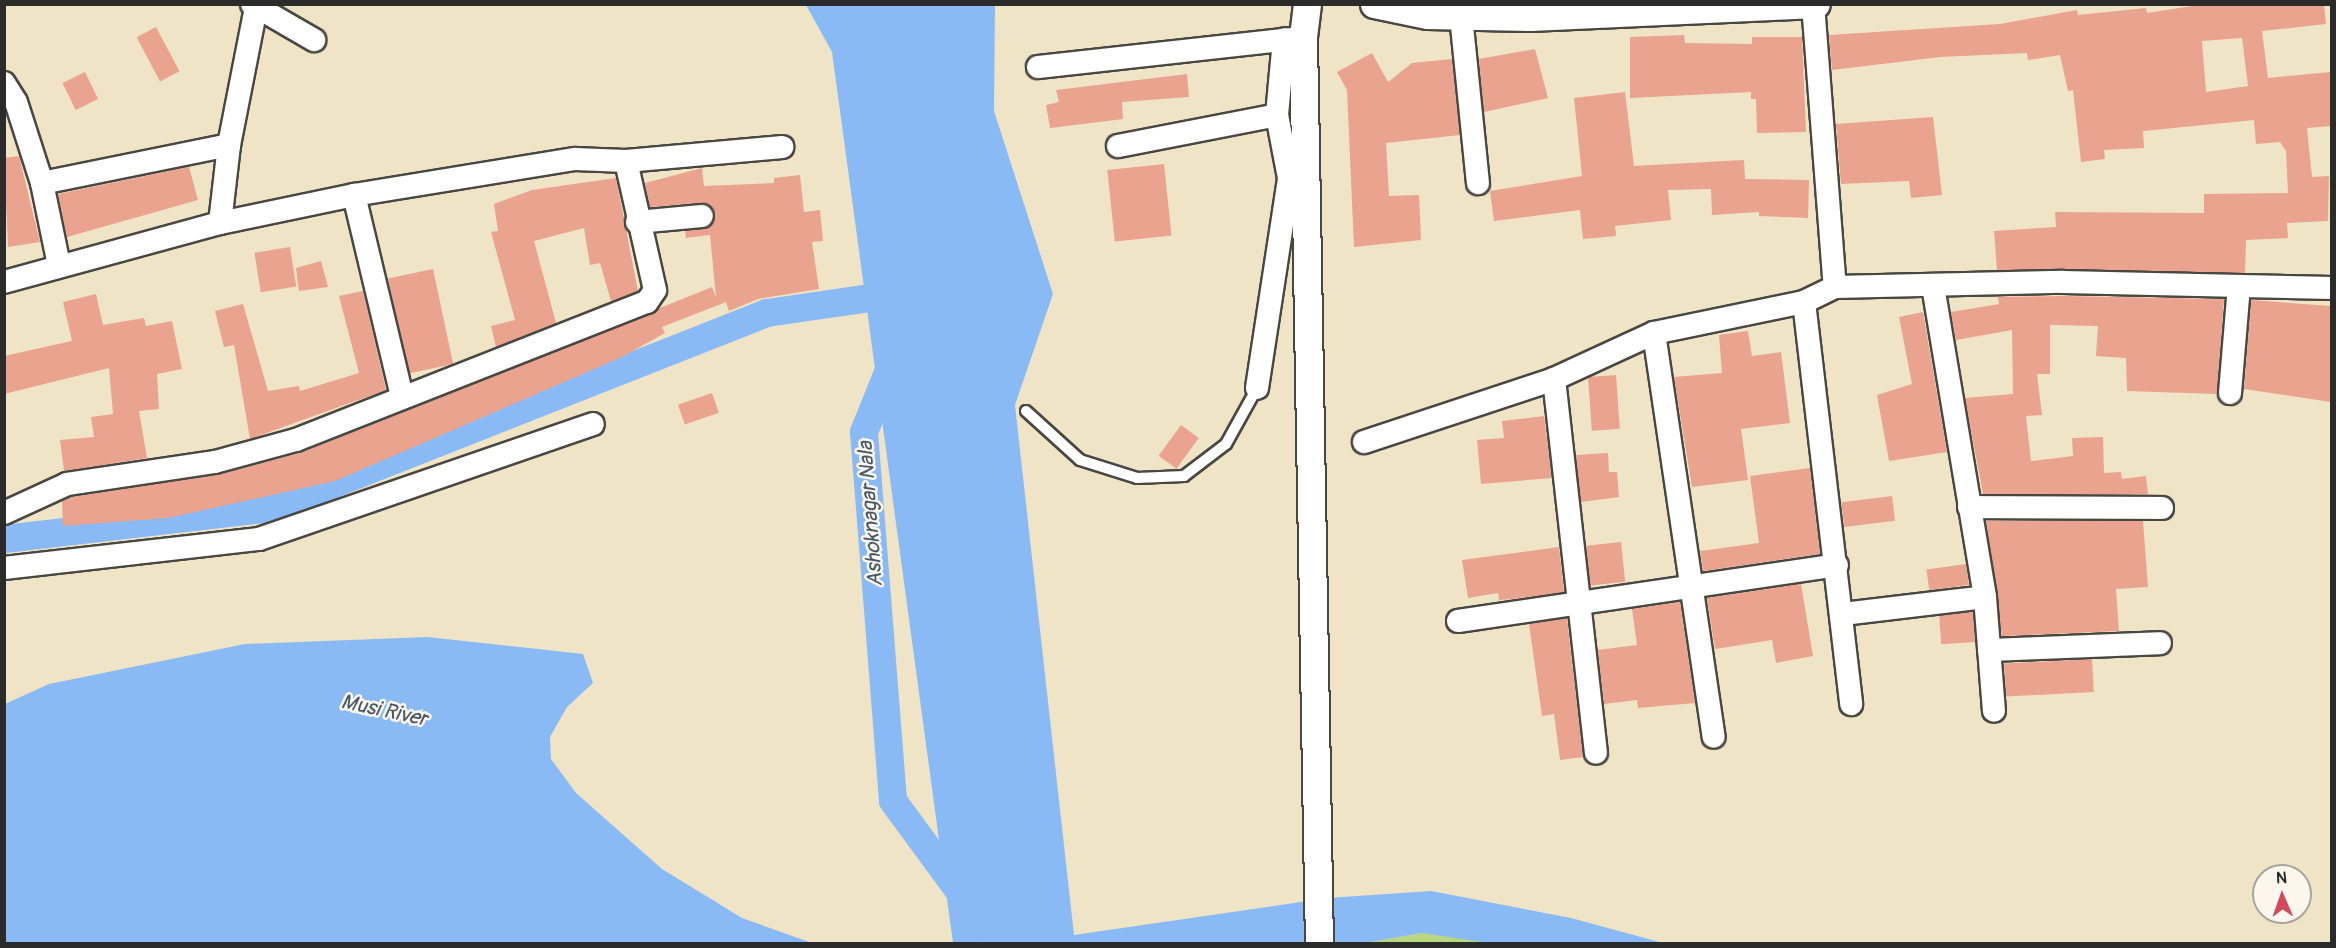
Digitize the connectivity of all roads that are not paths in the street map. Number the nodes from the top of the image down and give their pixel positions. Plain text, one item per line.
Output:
1 (1307, 4) edge
2 (1374, 4) edge
3 (1814, 5) edge
4 (254, 6) edge
5 (1461, 16) junction
6 (1293, 38) junction
7 (314, 40) dead end
8 (1038, 67) dead end
9 (4, 83) edge
10 (1277, 114) junction
11 (229, 145) junction
12 (1118, 146) dead end
13 (782, 147) dead end
14 (626, 160) junction
15 (42, 183) junction
16 (1478, 183) dead end
17 (354, 195) junction
18 (702, 216) dead end
19 (637, 222) junction
20 (220, 223) junction
21 (59, 265) junction
22 (4, 282) edge
23 (1933, 286) junction
24 (2238, 286) junction
25 (1835, 287) junction
26 (2331, 288) edge
27 (1804, 302) junction
28 (1654, 333) junction
29 (1554, 379) junction
30 (1257, 388) joint
31 (2230, 393) dead end
32 (402, 397) junction
33 (1026, 411) dead end
34 (593, 424) dead end
35 (1364, 442) dead end
36 (1969, 507) junction
37 (2162, 508) dead end
38 (4, 513) edge
39 (1837, 565) junction
40 (4, 568) edge
41 (1692, 583) junction
42 (1985, 597) junction
43 (1575, 601) junction
44 (1843, 614) junction
45 (1458, 621) dead end
46 (2160, 643) dead end
47 (1989, 650) junction
48 (1851, 704) dead end
49 (1994, 711) dead end
50 (1714, 737) dead end
51 (1596, 753) dead end
52 (1319, 944) edge

1 - 6 street
2 - 5 street
3 - 5 street
3 - 25 street
4 - 7 street
4 - 11 street
5 - 16 street
6 - 8 street
6 - 10 street
6 - 52 street
9 - 15 street
10 - 12 street
10 - 30 street
11 - 15 street
11 - 20 street
13 - 14 street
14 - 17 street
14 - 19 street
15 - 21 street
17 - 20 street
17 - 32 street
18 - 19 street
19 - 32 street
20 - 21 street
21 - 22 street
23 - 24 street
23 - 25 street
23 - 36 street
24 - 26 street
24 - 31 street
25 - 27 street
27 - 28 street
27 - 39 street
28 - 29 street
28 - 41 street
29 - 35 street
29 - 43 street
30 - 33 lane
32 - 38 street
34 - 40 street
36 - 37 street
36 - 42 street
39 - 41 street
39 - 44 street
41 - 43 street
41 - 50 street
42 - 44 street
42 - 47 street
43 - 45 street
43 - 51 street
44 - 48 street
46 - 47 street
47 - 49 street

